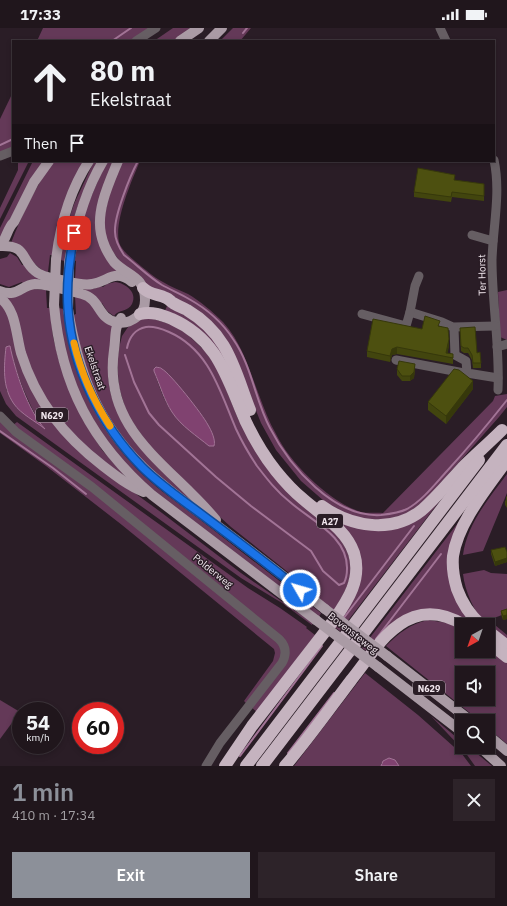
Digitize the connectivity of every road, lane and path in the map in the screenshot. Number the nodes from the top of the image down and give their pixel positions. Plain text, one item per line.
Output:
1 (156, 28) edge
2 (199, 28) edge
3 (204, 28) edge
4 (222, 28) edge
5 (440, 28) edge
6 (138, 40) edge
7 (181, 40) edge
8 (193, 40) edge
9 (210, 40) edge
10 (446, 40) edge
11 (12, 151) edge
12 (0, 156) edge
13 (48, 162) edge
14 (88, 162) edge
15 (102, 162) edge
16 (118, 162) edge
17 (494, 162) edge
18 (472, 235) dead end
19 (493, 241) junction
20 (2, 247) edge
21 (419, 276) dead end
22 (0, 291) edge
23 (142, 292) junction
24 (0, 298) edge
25 (410, 312) junction
26 (140, 314) junction
27 (362, 314) dead end
28 (122, 322) junction
29 (495, 326) junction
30 (454, 328) junction
31 (507, 344) edge
32 (497, 347) junction
33 (396, 360) dead end
34 (467, 373) junction
35 (498, 378) junction
36 (498, 390) dead end
37 (0, 416) edge
38 (505, 427) edge
39 (507, 445) edge
40 (507, 460) edge
41 (152, 495) junction
42 (226, 533) junction
43 (475, 618) edge
44 (455, 621) edge
45 (495, 637) edge
46 (507, 646) edge
47 (495, 648) edge
48 (507, 657) edge
49 (462, 714) edge
50 (455, 727) edge
51 (495, 741) edge
52 (507, 751) edge
53 (488, 754) edge
54 (206, 766) edge
55 (225, 766) edge
56 (246, 766) edge
57 (262, 766) edge
58 (285, 766) edge
59 (501, 766) edge

1 - 6 street
2 - 7 main road
3 - 8 main road
4 - 9 main road
5 - 10 street
11 - 12 street
13 - 20 main road
14 - 41 main road, N629, bridge
15 - 42 main road, Ekelstraat / N629, bridge
16 - 23 main road
17 - 19 street, Ter Horst
18 - 19 street
19 - 29 street, Ter Horst
20 - 23 main road
21 - 25 street
22 - 28 main road
23 - 26 main road
23 - 28 main road
23 - 38 highway, A27
24 - 41 main road, N629
25 - 27 street
25 - 30 street
26 - 28 main road
26 - 55 highway, A27
28 - 42 main road, N629
29 - 30 street
29 - 32 street, Ter Horst
30 - 34 street
31 - 32 street
32 - 35 street, Ter Horst
33 - 34 street
34 - 35 street
35 - 36 street, Ter Horst
37 - 54 street, Polderweg
38 - 56 highway, A27
39 - 57 highway
40 - 43 highway
41 - 50 main road, Bovensteweg / N629, bridge
42 - 49 main road, Bovensteweg / N629, bridge
44 - 58 highway
45 - 46 highway
47 - 48 highway
51 - 52 main road
53 - 59 main road

